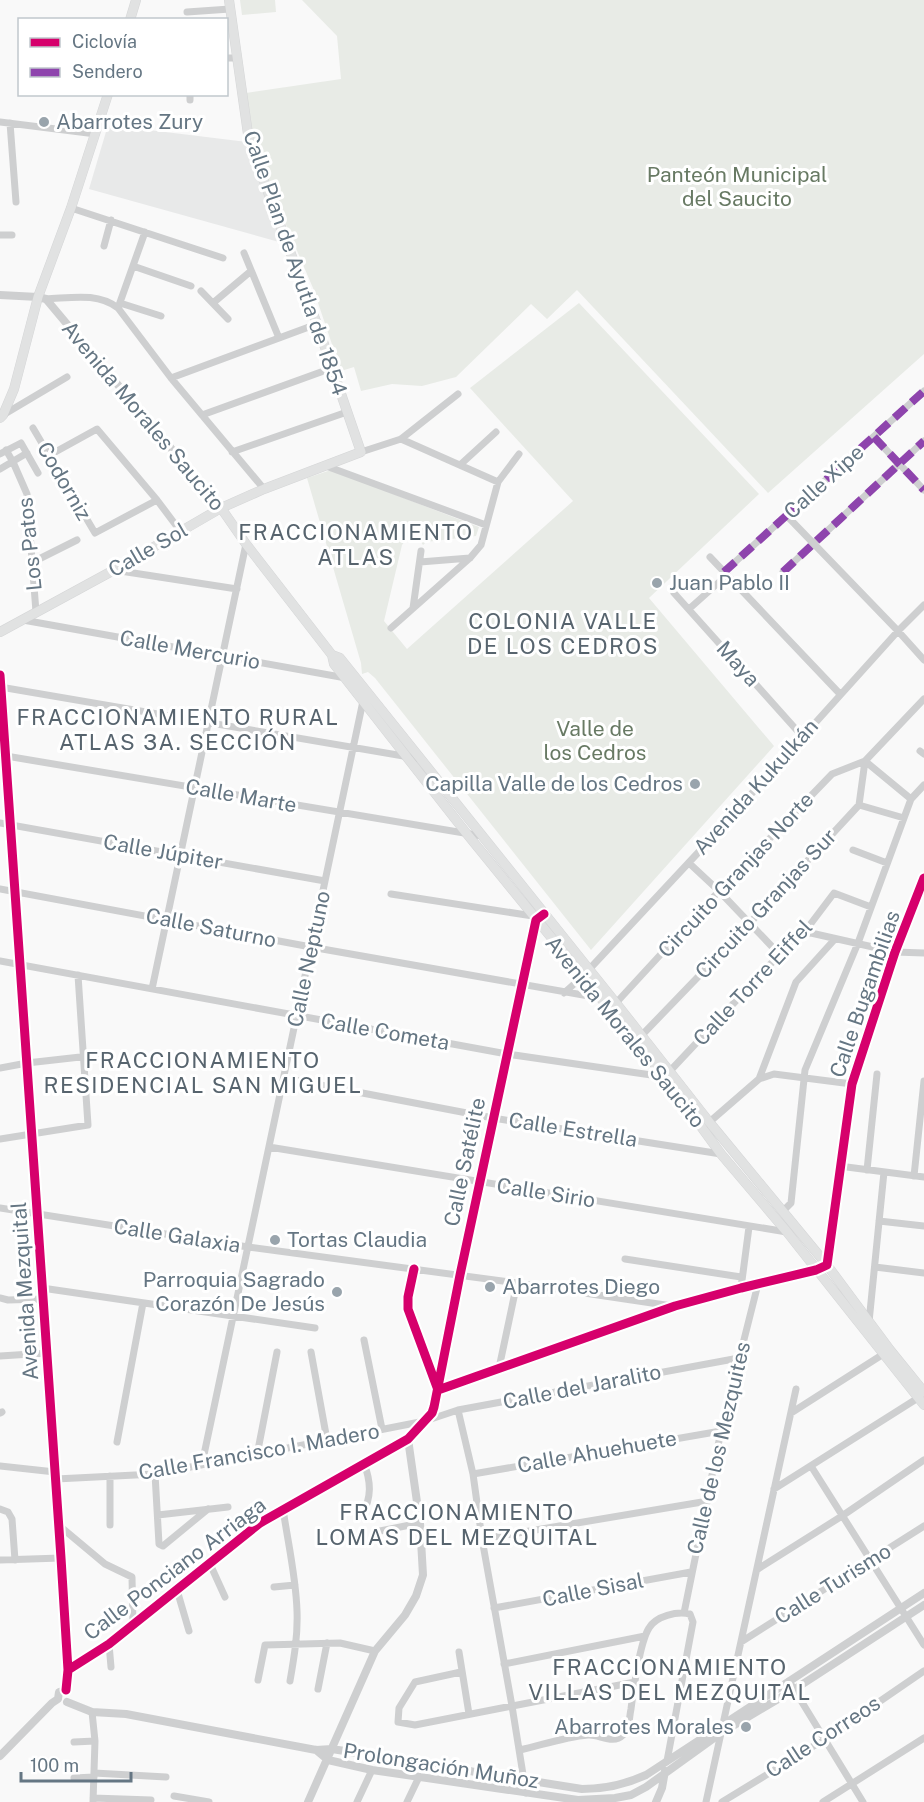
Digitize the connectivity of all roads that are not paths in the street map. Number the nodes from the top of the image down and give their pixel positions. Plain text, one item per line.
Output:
1 (136, 0) edge
2 (230, 4) edge
3 (187, 12) dead end
4 (131, 18) edge
5 (228, 58) edge
6 (237, 58) junction
7 (107, 96) edge
8 (0, 122) edge
9 (10, 123) junction
10 (96, 134) junction
11 (16, 202) dead end
12 (71, 208) junction
13 (111, 220) junction
14 (145, 232) junction
15 (12, 235) dead end
16 (0, 236) edge
17 (104, 246) dead end
18 (244, 253) dead end
19 (223, 258) dead end
20 (133, 266) junction
21 (251, 271) junction
22 (191, 286) dead end
23 (201, 291) dead end
24 (0, 296) edge
25 (42, 298) junction
26 (213, 303) junction
27 (119, 306) junction
28 (161, 316) dead end
29 (228, 319) dead end
30 (316, 324) junction
31 (279, 338) junction
32 (332, 368) junction
33 (67, 377) dead end
34 (171, 378) junction
35 (924, 391) edge
36 (458, 394) dead end
37 (347, 412) junction
38 (202, 415) junction
39 (2, 416) edge
40 (33, 428) dead end
41 (496, 432) dead end
42 (874, 436) junction
43 (401, 439) junction
44 (924, 441) edge
45 (3, 452) edge
46 (232, 452) junction
47 (27, 453) junction
48 (361, 453) junction
49 (519, 454) dead end
50 (48, 456) junction
51 (14, 462) junction
52 (900, 464) junction
53 (460, 465) junction
54 (326, 466) junction
55 (0, 469) edge
56 (38, 473) dead end
57 (498, 482) junction
58 (264, 489) junction
59 (924, 490) edge
60 (157, 500) junction
61 (221, 508) junction
62 (787, 516) junction
63 (486, 525) junction
64 (181, 532) junction
65 (78, 540) dead end
66 (813, 543) junction
67 (246, 544) junction
68 (421, 551) dead end
69 (710, 557) dead end
70 (470, 558) junction
71 (33, 562) junction
72 (420, 562) junction
73 (114, 570) junction
74 (783, 572) dead end
75 (726, 574) junction
76 (237, 589) junction
77 (674, 593) dead end
78 (924, 605) edge
79 (413, 608) junction
80 (689, 609) junction
81 (36, 612) junction
82 (22, 620) junction
83 (391, 628) dead end
84 (898, 631) junction
85 (0, 632) edge
86 (332, 655) junction
87 (223, 656) junction
88 (924, 660) edge
89 (0, 675) edge
90 (345, 677) junction
91 (357, 680) junction
92 (0, 687) edge
93 (840, 694) junction
94 (924, 699) edge
95 (363, 701) junction
96 (208, 723) junction
97 (802, 736) junction
98 (353, 748) junction
99 (3, 756) edge
100 (406, 757) junction
101 (421, 759) junction
102 (865, 761) junction
103 (924, 785) edge
104 (195, 788) junction
105 (438, 789) junction
106 (911, 799) junction
107 (859, 805) junction
108 (340, 813) junction
109 (904, 818) junction
110 (0, 823) edge
111 (10, 824) junction
112 (467, 834) junction
113 (482, 836) junction
114 (853, 850) dead end
115 (181, 855) junction
116 (689, 863) junction
117 (887, 863) junction
118 (924, 878) edge
119 (325, 881) junction
120 (0, 889) edge
121 (719, 891) junction
122 (15, 892) junction
123 (391, 894) dead end
124 (871, 907) junction
125 (544, 914) junction
126 (534, 918) junction
127 (167, 920) junction
128 (749, 924) junction
129 (803, 934) junction
130 (835, 939) junction
131 (858, 943) junction
132 (311, 947) junction
133 (895, 952) junction
134 (924, 953) edge
135 (780, 956) junction
136 (0, 961) edge
137 (20, 964) junction
138 (585, 973) junction
139 (78, 975) junction
140 (522, 984) junction
141 (152, 989) junction
142 (564, 993) junction
143 (600, 998) junction
144 (616, 1003) junction
145 (297, 1015) junction
146 (642, 1035) junction
147 (106, 1054) dead end
148 (507, 1054) junction
149 (84, 1056) junction
150 (27, 1063) junction
151 (0, 1068) edge
152 (668, 1074) junction
153 (877, 1074) dead end
154 (804, 1077) junction
155 (284, 1078) junction
156 (759, 1079) junction
157 (924, 1081) edge
158 (852, 1084) junction
159 (493, 1118) junction
160 (706, 1125) junction
161 (32, 1133) junction
162 (0, 1138) edge
163 (269, 1147) junction
164 (721, 1154) junction
165 (839, 1166) junction
166 (867, 1170) junction
167 (884, 1172) junction
168 (914, 1176) junction
169 (924, 1178) edge
170 (480, 1182) junction
171 (0, 1208) edge
172 (783, 1211) junction
173 (38, 1214) junction
174 (879, 1221) junction
175 (924, 1226) edge
176 (749, 1227) junction
177 (786, 1232) junction
178 (248, 1247) junction
179 (625, 1259) dead end
180 (827, 1265) junction
181 (874, 1267) junction
182 (414, 1269) junction
183 (816, 1270) junction
184 (924, 1273) edge
185 (460, 1275) junction
186 (741, 1276) junction
187 (517, 1283) junction
188 (758, 1284) junction
189 (42, 1288) junction
190 (741, 1288) junction
191 (0, 1298) edge
192 (43, 1299) junction
193 (143, 1303) junction
194 (675, 1306) junction
195 (234, 1316) junction
196 (869, 1322) junction
197 (315, 1328) dead end
198 (364, 1340) dead end
199 (278, 1352) dead end
200 (311, 1352) dead end
201 (887, 1352) junction
202 (47, 1353) junction
203 (0, 1356) edge
204 (739, 1358) junction
205 (500, 1368) junction
206 (796, 1389) dead end
207 (438, 1390) junction
208 (922, 1398) edge
209 (458, 1410) junction
210 (791, 1413) junction
211 (425, 1420) junction
212 (382, 1429) junction
213 (721, 1431) junction
214 (408, 1439) junction
215 (327, 1440) junction
216 (117, 1443) dead end
217 (257, 1455) junction
218 (924, 1460) edge
219 (364, 1463) junction
220 (202, 1464) junction
221 (811, 1466) junction
222 (0, 1467) edge
223 (155, 1474) junction
224 (473, 1474) junction
225 (55, 1476) junction
226 (110, 1476) junction
227 (774, 1489) junction
228 (708, 1501) junction
229 (228, 1507) dead end
230 (208, 1509) junction
231 (283, 1509) junction
232 (4, 1510) edge
233 (158, 1515) junction
234 (362, 1515) dead end
235 (842, 1516) junction
236 (420, 1523) junction
237 (59, 1524) junction
238 (110, 1525) dead end
239 (924, 1526) edge
240 (380, 1532) dead end
241 (482, 1539) junction
242 (61, 1558) junction
243 (0, 1560) edge
244 (15, 1560) junction
245 (871, 1561) junction
246 (210, 1564) junction
247 (758, 1569) junction
248 (691, 1572) junction
249 (295, 1585) junction
250 (274, 1587) dead end
251 (177, 1590) junction
252 (924, 1593) edge
253 (225, 1597) dead end
254 (924, 1605) edge
255 (494, 1608) junction
256 (901, 1608) junction
257 (684, 1613) junction
258 (906, 1617) junction
259 (133, 1625) junction
260 (189, 1631) dead end
261 (645, 1636) junction
262 (741, 1642) junction
263 (296, 1643) junction
264 (327, 1643) junction
265 (109, 1644) junction
266 (924, 1644) edge
267 (375, 1651) junction
268 (459, 1652) dead end
269 (504, 1664) junction
270 (111, 1667) dead end
271 (68, 1670) junction
272 (924, 1671) edge
273 (461, 1672) junction
274 (258, 1680) dead end
275 (789, 1680) junction
276 (290, 1681) dead end
277 (635, 1682) junction
278 (318, 1689) dead end
279 (795, 1689) junction
280 (66, 1690) junction
281 (58, 1699) junction
282 (67, 1702) junction
283 (512, 1706) junction
284 (92, 1712) junction
285 (469, 1714) junction
286 (723, 1723) junction
287 (721, 1733) junction
288 (924, 1738) edge
289 (825, 1739) junction
290 (95, 1741) junction
291 (74, 1742) dead end
292 (332, 1749) junction
293 (316, 1750) junction
294 (520, 1750) junction
295 (0, 1756) edge
296 (327, 1761) junction
297 (666, 1761) junction
298 (372, 1770) junction
299 (665, 1774) junction
300 (94, 1775) junction
301 (419, 1776) junction
302 (166, 1777) dead end
303 (74, 1778) dead end
304 (524, 1779) junction
305 (851, 1783) junction
306 (582, 1789) junction
307 (526, 1793) junction
308 (174, 1796) dead end
309 (93, 1800) edge
310 (151, 1800) dead end
311 (190, 1800) edge
312 (577, 1801) edge
313 (604, 1801) edge
314 (209, 1802) edge
315 (308, 1802) edge
316 (357, 1802) edge
317 (407, 1802) edge
318 (656, 1802) edge
319 (706, 1802) edge
320 (722, 1802) edge
321 (823, 1802) edge
322 (863, 1802) edge

1 - 4 main road
2 - 3 street
2 - 6 main road, Calle Plan de Ayutla de 1854
5 - 6 street
6 - 30 main road, Calle Plan de Ayutla de 1854
7 - 10 main road
8 - 9 street
9 - 10 street
9 - 11 street
10 - 12 main road
12 - 13 street
12 - 25 main road
13 - 14 street
13 - 17 street
14 - 19 street
14 - 20 street
15 - 16 street
18 - 21 street
20 - 22 street
20 - 27 street
21 - 26 street
21 - 31 street
23 - 26 street
24 - 25 street
25 - 27 street
25 - 39 main road
25 - 61 street, Avenida Morales Saucito
26 - 29 street
27 - 28 street
27 - 34 street
30 - 31 street
30 - 32 main road, Calle Plan de Ayutla de 1854
31 - 34 street
32 - 37 main road, Calle Plan de Ayutla de 1854
32 - 38 street
33 - 39 street
34 - 38 street
35 - 42 street, Calle Xipe
36 - 43 street, Calle Sol
37 - 46 street
37 - 48 main road, Calle Plan de Ayutla de 1854
38 - 46 street
40 - 50 street, Codorniz
41 - 53 street
42 - 52 street
42 - 62 street, Calle Xipe
43 - 48 street, Calle Sol
43 - 53 street
44 - 52 street
45 - 47 street
45 - 51 street, Los Patos
46 - 58 street
47 - 51 street
47 - 56 street
48 - 54 main road, Calle Sol
49 - 57 street
50 - 60 street
50 - 60 street, Codorniz
51 - 55 street
51 - 71 street, Los Patos
52 - 59 street
52 - 66 street
53 - 57 street
54 - 58 main road, Calle Sol
54 - 63 street
57 - 63 street
58 - 61 main road, Calle Sol
60 - 64 street
61 - 64 main road, Calle Sol
61 - 67 main road, Avenida Morales Saucito
62 - 66 street
62 - 75 street, Calle Xipe
63 - 70 street
64 - 73 main road, Calle Sol
65 - 71 street
66 - 74 street
66 - 84 street
67 - 76 street
67 - 86 main road, Avenida Morales Saucito
68 - 72 street
69 - 75 street
70 - 72 street
70 - 79 street
71 - 81 street, Los Patos
72 - 79 street
73 - 76 street
73 - 81 main road, Calle Sol
75 - 80 street, Calle Xipe
75 - 93 street
76 - 87 street
77 - 80 street, Maya
78 - 84 street, Avenida Kukulkán
79 - 83 street
80 - 97 street, Maya
81 - 82 main road, Calle Sol
82 - 85 main road, Calle Sol
82 - 87 street, Calle Mercurio
84 - 88 street
84 - 93 street, Avenida Kukulkán
86 - 90 main road, Avenida Morales Saucito
86 - 91 main road, Avenida Morales Saucito
87 - 90 street, Calle Mercurio
87 - 96 street
89 - 92 street, Avenida Mezquital
90 - 91 street, Calle Mercurio
90 - 95 main road, Avenida Morales Saucito
91 - 101 main road, Avenida Morales Saucito
92 - 96 street
92 - 99 street, Avenida Mezquital
93 - 97 street, Avenida Kukulkán
94 - 102 street
95 - 98 street, Calle Neptuno
95 - 100 main road, Avenida Morales Saucito
96 - 98 street
96 - 104 street
97 - 116 street, Avenida Kukulkán
98 - 100 street
98 - 108 street, Calle Neptuno
99 - 104 street, Calle Marte
99 - 111 street, Avenida Mezquital
100 - 101 street
100 - 105 main road, Avenida Morales Saucito
101 - 105 main road, Avenida Morales Saucito
102 - 106 street
102 - 107 street
102 - 121 street, Circuito Granjas Norte
103 - 106 street
104 - 108 street, Calle Marte
104 - 115 street
105 - 112 main road, Avenida Morales Saucito
105 - 113 main road, Avenida Morales Saucito
106 - 109 street
107 - 109 street
107 - 128 street, Circuito Granjas Sur
108 - 112 street, Calle Marte
108 - 119 street, Calle Neptuno
109 - 117 street
110 - 111 street, Calle Júpiter
111 - 115 street, Calle Júpiter
111 - 122 street, Avenida Mezquital
112 - 113 street, Calle Marte
112 - 126 main road, Avenida Morales Saucito
113 - 125 main road, Avenida Morales Saucito
114 - 117 street
115 - 119 street, Calle Júpiter
115 - 127 street
116 - 121 street
116 - 138 street, Avenida Kukulkán
117 - 124 street
118 - 133 street, Calle Bugambilias
119 - 132 street, Calle Neptuno
120 - 122 street, Calle Saturno
121 - 128 street
121 - 144 street, Circuito Granjas Norte
122 - 127 street, Calle Saturno
122 - 137 street, Avenida Mezquital
123 - 126 street
124 - 129 street, Calle Torre Eiffel
124 - 131 street
125 - 126 street
125 - 138 main road, Avenida Morales Saucito
126 - 138 main road, Avenida Morales Saucito
126 - 140 street, Calle Satélite
127 - 132 street, Calle Saturno
127 - 141 street
128 - 135 street
128 - 146 street, Circuito Granjas Sur
129 - 130 street
129 - 135 street, Calle Torre Eiffel
130 - 131 street
130 - 156 street
131 - 133 street
131 - 154 street
132 - 140 street, Calle Saturno
132 - 145 street, Calle Neptuno
133 - 134 street
133 - 158 street, Calle Bugambilias
135 - 152 street, Calle Torre Eiffel
136 - 137 street, Calle Cometa
137 - 139 street, Calle Cometa
137 - 150 street, Avenida Mezquital
138 - 142 street
138 - 143 main road, Avenida Morales Saucito
138 - 144 main road, Avenida Morales Saucito
139 - 141 street, Calle Cometa
139 - 149 street
140 - 142 street, Calle Saturno
140 - 148 street, Calle Satélite
141 - 145 street, Calle Cometa
142 - 143 street, Calle Saturno
143 - 152 main road, Avenida Morales Saucito
144 - 146 main road, Avenida Morales Saucito
145 - 148 street, Calle Cometa
145 - 155 street, Calle Neptuno
146 - 152 main road, Avenida Morales Saucito
147 - 149 street
148 - 152 street, Calle Cometa
148 - 159 street, Calle Satélite
149 - 150 street
149 - 161 street
150 - 151 street
150 - 161 street, Avenida Mezquital
152 - 160 main road, Avenida Morales Saucito
153 - 166 street
154 - 156 street
154 - 158 street
154 - 172 street
155 - 159 street, Calle Estrella
155 - 163 street, Calle Neptuno
156 - 160 street
157 - 168 street
158 - 165 street, Calle Bugambilias
159 - 164 street, Calle Estrella
159 - 170 street, Calle Satélite
160 - 164 main road, Avenida Morales Saucito
160 - 172 main road, Avenida Morales Saucito
161 - 162 street
161 - 173 street, Avenida Mezquital
163 - 170 street, Calle Sirio
163 - 178 street, Calle Neptuno
164 - 177 main road, Avenida Morales Saucito
165 - 166 street
165 - 180 street, Calle Bugambilias
166 - 167 street
167 - 168 street
167 - 174 street
168 - 169 street
170 - 176 street, Calle Sirio
170 - 185 street, Calle Satélite
171 - 173 street, Calle Galaxia
172 - 180 main road, Avenida Morales Saucito
173 - 178 street, Calle Galaxia
173 - 189 street, Avenida Mezquital
174 - 175 street
174 - 181 street
176 - 177 street, Calle Sirio
176 - 186 street
177 - 183 main road, Avenida Morales Saucito
178 - 182 street, Calle Galaxia
178 - 195 street, Calle Neptuno
179 - 186 street
180 - 183 street
180 - 196 main road, Avenida Morales Saucito
181 - 184 street
181 - 196 street
182 - 185 street, Calle Galaxia
182 - 207 street
183 - 188 street
183 - 201 main road, Avenida Morales Saucito
185 - 187 street, Calle Galaxia
185 - 207 street, Calle Satélite
186 - 190 street
187 - 194 street, Calle Galaxia
187 - 205 street
188 - 190 street
188 - 204 street, Calle de los Mezquites
189 - 192 street, Avenida Mezquital
189 - 193 street
190 - 194 street
191 - 192 street
192 - 202 street, Avenida Mezquital
193 - 195 street
193 - 216 street
194 - 205 street
195 - 197 street
195 - 220 street, Calle Neptuno
196 - 201 main road, Avenida Morales Saucito
198 - 212 street
199 - 217 street
200 - 215 street
201 - 208 main road, Avenida Morales Saucito
201 - 210 street
202 - 203 street
202 - 225 street, Avenida Mezquital
204 - 209 street, Calle del Jaralito
204 - 213 street, Calle de los Mezquites
205 - 207 street
206 - 210 street
207 - 211 street, Calle Satélite
208 - 221 street
209 - 211 street, Calle del Jaralito
209 - 224 street
210 - 227 street
211 - 212 street, Calle Francisco I. Madero
211 - 214 street, Calle Ponciano Arriaga
212 - 215 street, Calle Francisco I. Madero
213 - 224 street, Calle Ahuehuete
213 - 228 street, Calle de los Mezquites
214 - 219 street, Calle Ponciano Arriaga
214 - 236 street
215 - 217 street, Calle Francisco I. Madero
217 - 220 street, Calle Francisco I. Madero
218 - 235 street
219 - 231 street, Calle Ponciano Arriaga
219 - 234 street
220 - 223 street, Calle Francisco I. Madero
221 - 227 street
221 - 235 street
222 - 225 street, Calle Francisco I. Madero
223 - 226 street, Calle Francisco I. Madero
223 - 233 street
224 - 241 street
225 - 226 street, Calle Francisco I. Madero
225 - 237 street, Avenida Mezquital
226 - 238 street
227 - 247 street
228 - 241 street
228 - 248 street, Calle de los Mezquites
229 - 230 street
230 - 233 street
230 - 233 street
231 - 246 street, Calle Ponciano Arriaga
231 - 249 street
232 - 244 street
235 - 245 street
235 - 247 street
236 - 240 street
236 - 267 street
237 - 242 street, Avenida Mezquital
237 - 259 street
239 - 245 street, Calle Turismo
241 - 255 street
242 - 244 street
242 - 271 street, Avenida Mezquital
243 - 244 street
245 - 256 street
245 - 262 street, Calle Turismo
246 - 251 street, Calle Ponciano Arriaga
246 - 253 street
247 - 262 street
248 - 255 street, Calle Sisal
248 - 257 street, Calle de los Mezquites
249 - 250 street
249 - 263 street
251 - 259 street, Calle Ponciano Arriaga
251 - 260 street
252 - 256 street, Prolongación Muñoz
254 - 258 street, Prolongación Muñoz
255 - 269 street
256 - 258 street
256 - 275 street, Prolongación Muñoz
257 - 261 street
257 - 297 street
258 - 266 street
258 - 279 street, Prolongación Muñoz
259 - 265 street, Calle Ponciano Arriaga
261 - 269 street
261 - 277 street
262 - 286 street
263 - 264 street
263 - 274 street
263 - 276 street
264 - 267 street
264 - 278 street
265 - 270 street
265 - 271 street, Calle Ponciano Arriaga
267 - 292 street
268 - 273 street
269 - 283 street
271 - 280 street, Avenida Mezquital
272 - 289 street, Calle Correos
273 - 285 street
273 - 285 street
275 - 279 street
275 - 286 street, Prolongación Muñoz
277 - 283 street
277 - 294 street
279 - 287 street, Prolongación Muñoz
279 - 289 street
280 - 281 street
280 - 282 street
281 - 282 street
281 - 295 street
282 - 284 street, Prolongación Muñoz
283 - 285 street
283 - 294 street
284 - 290 street
284 - 293 street, Prolongación Muñoz
286 - 287 street
286 - 297 street, Prolongación Muñoz
287 - 299 street, Prolongación Muñoz
287 - 319 street
288 - 305 street
289 - 305 street
289 - 320 street, Calle Correos
290 - 291 street
290 - 300 street
292 - 293 street, Prolongación Muñoz
292 - 296 street
292 - 304 street, Prolongación Muñoz
293 - 296 street, Prolongación Muñoz
294 - 304 street
296 - 298 street, Prolongación Muñoz
296 - 315 street
297 - 299 street
297 - 306 street, Prolongación Muñoz
298 - 301 street, Prolongación Muñoz
298 - 316 street
299 - 313 street, Prolongación Muñoz
299 - 318 street
300 - 302 street
300 - 303 street
300 - 309 street
301 - 307 street, Prolongación Muñoz
301 - 317 street
304 - 306 street, Prolongación Muñoz
304 - 307 street
305 - 321 street
305 - 322 street
306 - 312 street
307 - 312 street, Prolongación Muñoz
308 - 311 street
309 - 310 street
311 - 314 street
312 - 313 street, Prolongación Muñoz

